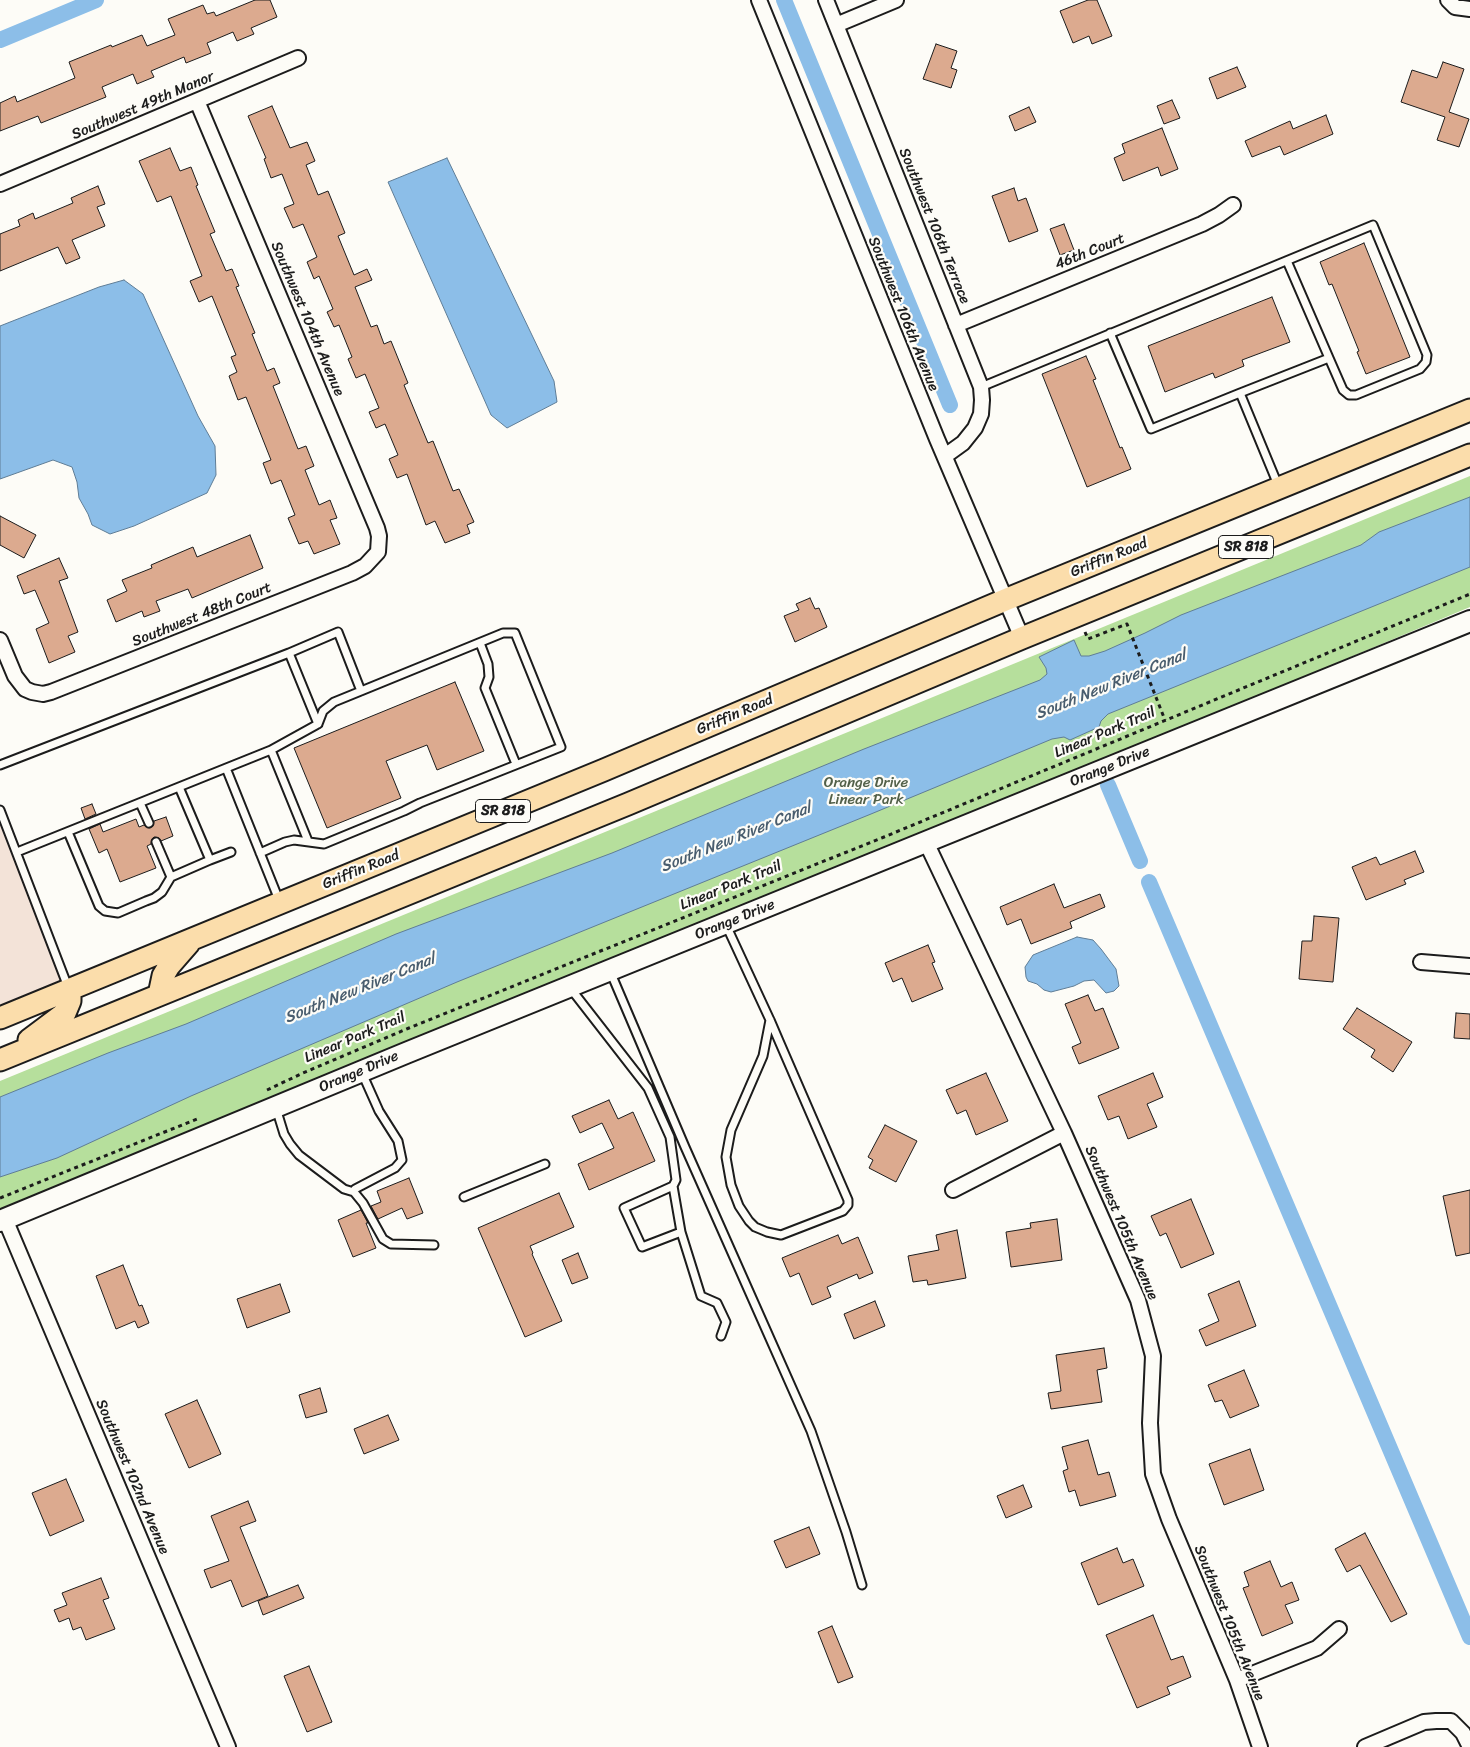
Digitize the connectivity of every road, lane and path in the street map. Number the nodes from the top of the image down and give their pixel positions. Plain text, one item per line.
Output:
1 (759, 0) edge
2 (826, 0) edge
3 (896, 0) edge
4 (1452, 4) edge
5 (1470, 9) edge
6 (836, 25) junction
7 (298, 58) dead end
8 (197, 101) junction
9 (0, 184) edge
10 (1233, 205) dead end
11 (1287, 260) junction
12 (956, 325) junction
13 (1110, 333) junction
14 (1329, 358) junction
15 (981, 387) junction
16 (1240, 393) junction
17 (1470, 410) edge
18 (1470, 455) edge
19 (945, 456) junction
20 (1279, 488) junction
21 (384, 554) joint
22 (1470, 594) edge
23 (1005, 600) junction
24 (1470, 621) edge
25 (1085, 632) dead end
26 (1022, 638) junction
27 (0, 640) edge
28 (480, 643) junction
29 (289, 653) junction
30 (361, 691) junction
31 (1165, 720) junction
32 (318, 724) junction
33 (271, 750) junction
34 (516, 764) junction
35 (0, 765) edge
36 (226, 768) junction
37 (180, 787) junction
38 (140, 802) junction
39 (0, 810) edge
40 (2, 818) edge
41 (149, 823) dead end
42 (68, 832) junction
43 (308, 841) junction
44 (156, 842) dead end
45 (926, 842) junction
46 (17, 852) junction
47 (231, 852) dead end
48 (260, 853) junction
49 (210, 860) junction
50 (171, 877) junction
51 (280, 903) junction
52 (726, 924) junction
53 (193, 939) junction
54 (1421, 962) dead end
55 (1470, 966) edge
56 (610, 970) junction
57 (570, 987) junction
58 (70, 990) junction
59 (159, 995) junction
60 (0, 1018) edge
61 (770, 1020) junction
62 (5, 1058) edge
63 (362, 1071) junction
64 (270, 1100) junction
65 (205, 1116) dead end
66 (1064, 1133) junction
67 (544, 1164) dead end
68 (673, 1186) junction
69 (953, 1190) dead end
70 (354, 1192) junction
71 (464, 1197) dead end
72 (0, 1198) edge
73 (3, 1220) edge
74 (681, 1232) junction
75 (434, 1246) dead end
76 (721, 1336) dead end
77 (862, 1585) dead end
78 (1339, 1628) dead end
79 (1237, 1680) junction
80 (228, 1747) edge
81 (1260, 1747) edge
82 (1365, 1747) edge
83 (1470, 1747) edge

1 - 19 street, Southwest 106th Avenue
2 - 6 street, Southwest 106th Terrace
3 - 6 street
4 - 5 street
6 - 12 street, Southwest 106th Terrace
7 - 8 street, Southwest 49th Manor
8 - 9 street, Southwest 49th Manor
8 - 21 street, Southwest 104th Avenue
10 - 12 street, 46th Court
11 - 13 lane
11 - 14 lane
11 - 14 lane
12 - 15 street, Southwest 106th Terrace
13 - 15 lane
13 - 16 lane
14 - 16 lane
15 - 19 street, Southwest 106th Terrace
16 - 20 lane
17 - 20 main road, Griffin Road / SR 818
18 - 26 main road, SR 818
19 - 23 street, Southwest 106th Avenue
20 - 23 main road, Griffin Road / SR 818
21 - 27 street, Southwest 48th Court
22 - 31 path, Linear Park Trail
23 - 26 street, Southwest 106th Avenue
23 - 51 main road, Griffin Road / SR 818
24 - 45 street, Orange Drive
25 - 31 path
26 - 59 main road, SR 818
28 - 30 lane
28 - 34 lane
28 - 34 lane
29 - 30 lane
29 - 32 lane
29 - 35 lane
30 - 32 lane
31 - 64 path, Linear Park Trail
32 - 33 lane
33 - 36 lane
33 - 43 lane
34 - 43 lane
36 - 37 lane
36 - 48 lane
37 - 38 lane
37 - 49 lane
38 - 41 lane
38 - 42 lane
39 - 40 lane
40 - 46 lane
42 - 46 lane
42 - 50 lane
43 - 48 lane
44 - 50 lane
45 - 52 street, Orange Drive
45 - 66 street, Southwest 105th Avenue
46 - 58 lane
47 - 49 lane
48 - 51 lane
49 - 50 lane
51 - 53 main road, Griffin Road / SR 818
52 - 56 street, Orange Drive
52 - 61 lane
53 - 58 main road, Griffin Road / SR 818
53 - 59 main road
54 - 55 street
56 - 57 street, Orange Drive
56 - 77 lane
57 - 63 street, Orange Drive
57 - 68 lane
58 - 60 main road, Griffin Road / SR 818
58 - 62 main road
59 - 62 main road, SR 818
61 - 61 lane
63 - 64 street, Orange Drive
63 - 70 lane
64 - 70 lane
64 - 73 street, Orange Drive
65 - 72 path
66 - 69 street
66 - 79 street, Southwest 105th Avenue
67 - 71 lane
68 - 74 lane
68 - 74 lane
70 - 75 lane
73 - 80 street, Southwest 102nd Avenue
74 - 76 lane
78 - 79 street
79 - 81 street, Southwest 105th Avenue
82 - 83 street

